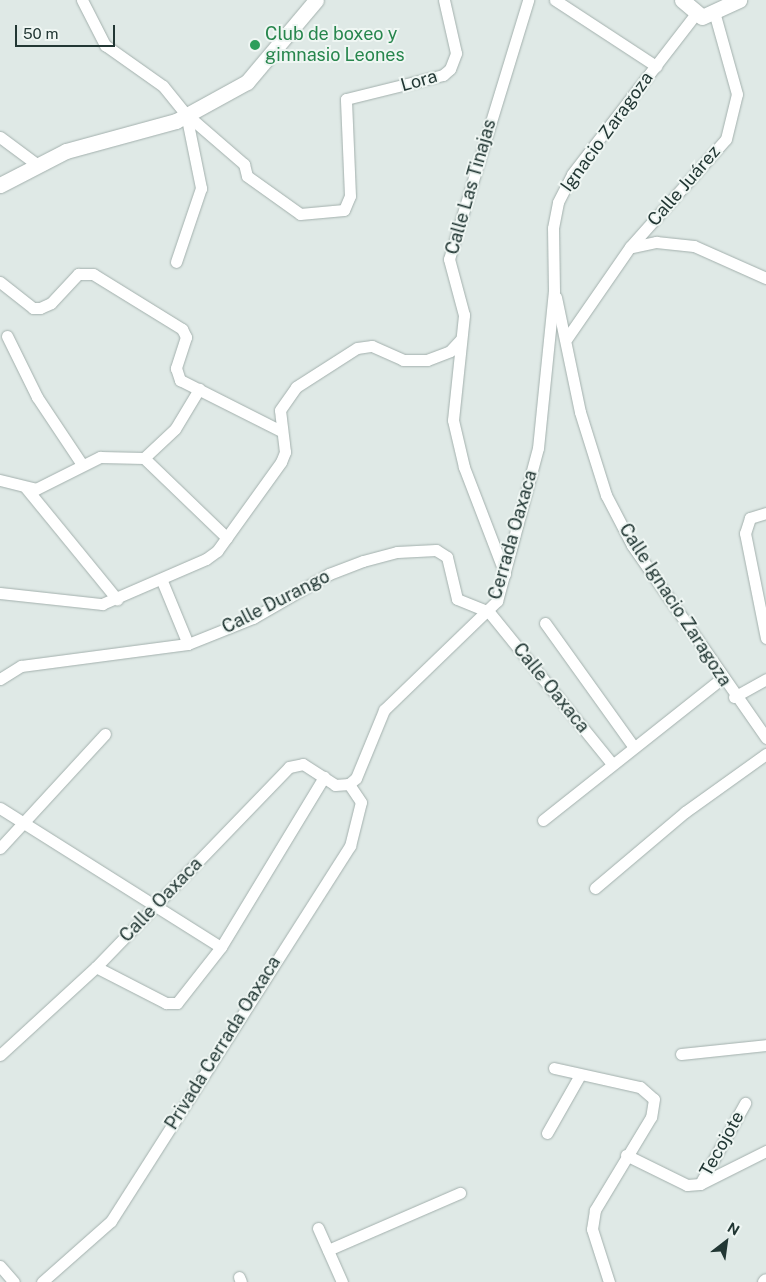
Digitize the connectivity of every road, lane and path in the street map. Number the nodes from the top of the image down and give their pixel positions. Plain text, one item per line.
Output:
1 (82, 0) edge
2 (316, 0) edge
3 (444, 0) edge
4 (528, 0) edge
5 (555, 0) edge
6 (682, 0) edge
7 (739, 0) edge
8 (694, 14) junction
9 (715, 15) junction
10 (656, 66) junction
11 (186, 114) junction
12 (0, 137) edge
13 (39, 166) junction
14 (0, 185) edge
15 (630, 247) junction
16 (176, 262) dead end
17 (766, 278) edge
18 (0, 282) edge
19 (554, 291) junction
20 (7, 336) dead end
21 (567, 338) junction
22 (461, 339) junction
23 (199, 390) junction
24 (281, 431) junction
25 (144, 458) junction
26 (80, 463) junction
27 (0, 480) edge
28 (26, 488) junction
29 (766, 513) edge
30 (227, 538) junction
31 (505, 574) junction
32 (162, 581) junction
33 (0, 593) edge
34 (117, 599) junction
35 (489, 612) junction
36 (545, 623) dead end
37 (766, 638) edge
38 (188, 644) junction
39 (722, 678) junction
40 (0, 679) edge
41 (766, 679) edge
42 (734, 697) junction
43 (105, 734) dead end
44 (766, 738) edge
45 (633, 746) junction
46 (766, 754) edge
47 (612, 764) junction
48 (324, 777) junction
49 (349, 784) junction
50 (0, 808) edge
51 (543, 820) dead end
52 (22, 824) junction
53 (0, 848) edge
54 (595, 888) dead end
55 (154, 908) junction
56 (221, 947) junction
57 (96, 966) junction
58 (766, 1045) edge
59 (681, 1054) dead end
60 (0, 1056) edge
61 (554, 1068) dead end
62 (580, 1076) junction
63 (744, 1103) dead end
64 (547, 1133) dead end
65 (766, 1151) edge
66 (626, 1155) junction
67 (700, 1184) junction
68 (460, 1193) dead end
69 (318, 1228) dead end
70 (328, 1250) junction
71 (0, 1266) edge
72 (14, 1282) edge
73 (42, 1282) edge
74 (342, 1282) edge
75 (609, 1282) edge

1 - 11 street
2 - 11 street
3 - 11 street, Lora
4 - 22 street, Calle Las Tinajas
5 - 10 street
6 - 8 street
7 - 9 street
8 - 9 street
8 - 10 street, Ignacio Zaragoza
9 - 15 street, Calle Juárez
10 - 19 street, Ignacio Zaragoza
11 - 13 street
11 - 16 street
12 - 13 street
13 - 14 street
15 - 17 street
15 - 21 street, Calle Juárez
18 - 23 street
19 - 21 street, Calle Ignacio Zaragoza
19 - 31 street, Cerrada Oaxaca
20 - 26 street
21 - 39 street, Calle Ignacio Zaragoza
22 - 24 street
22 - 31 street, Calle Las Tinajas
23 - 24 street
23 - 25 street
24 - 30 street
25 - 26 street
25 - 30 street
26 - 28 street
27 - 28 street
28 - 34 street
29 - 37 street
30 - 32 street
31 - 35 street, Cerrada Oaxaca
32 - 34 street
32 - 38 street
33 - 34 street
35 - 38 street, Calle Durango
35 - 47 street, Calle Oaxaca
35 - 49 street, Cerrada Oaxaca
36 - 45 street
38 - 40 street, Calle Durango
39 - 42 street, Calle Ignacio Zaragoza
39 - 45 street
41 - 42 street
42 - 44 street, Calle Ignacio Zaragoza
43 - 52 street
45 - 47 street
46 - 54 street
47 - 51 street
48 - 49 street, Calle Oaxaca
48 - 55 street, Calle Oaxaca
48 - 56 street
49 - 73 street, Privada Cerrada Oaxaca
50 - 52 street
52 - 53 street
52 - 55 street
55 - 56 street
55 - 57 street, Calle Oaxaca
56 - 57 street
57 - 60 street, Calle Oaxaca
58 - 59 street
61 - 62 street
62 - 64 street
62 - 66 street
63 - 67 street, Tecojote
65 - 67 street
66 - 67 street
66 - 75 street
68 - 70 street
69 - 70 street
70 - 74 street
71 - 72 street

